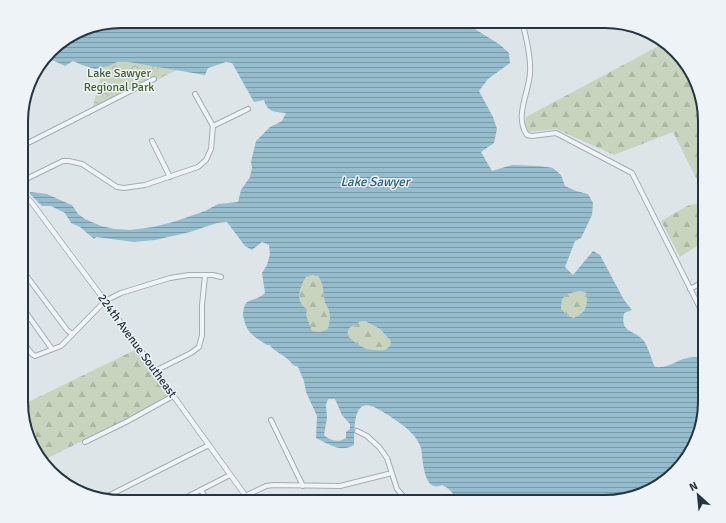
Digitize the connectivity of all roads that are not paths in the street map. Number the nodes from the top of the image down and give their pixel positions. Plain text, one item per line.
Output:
1 (523, 28) edge
2 (154, 79) dead end
3 (195, 94) dead end
4 (248, 109) dead end
5 (213, 126) junction
6 (152, 140) dead end
7 (28, 143) edge
8 (170, 177) junction
9 (28, 178) edge
10 (28, 199) edge
11 (205, 276) junction
12 (222, 277) dead end
13 (28, 278) edge
14 (698, 285) edge
15 (690, 289) junction
16 (105, 301) junction
17 (698, 304) edge
18 (28, 315) edge
19 (72, 334) junction
20 (28, 349) edge
21 (52, 349) junction
22 (155, 371) junction
23 (173, 396) junction
24 (271, 420) dead end
25 (357, 431) dead end
26 (85, 442) dead end
27 (208, 445) junction
28 (392, 473) junction
29 (230, 474) junction
30 (303, 486) junction
31 (201, 490) junction
32 (111, 494) edge
33 (191, 495) edge
34 (204, 495) edge
35 (244, 495) edge
36 (247, 495) edge
37 (402, 495) edge

1 - 15 street
2 - 7 street
3 - 5 street
4 - 5 street
5 - 8 street
6 - 8 street
8 - 9 street
10 - 16 street, 224th Avenue Southeast
11 - 12 street
11 - 16 street
11 - 22 street
13 - 19 street
14 - 15 street
15 - 17 street
16 - 19 street
16 - 22 street, 224th Avenue Southeast
18 - 21 street
19 - 21 street
20 - 21 street
22 - 23 street, 224th Avenue Southeast
23 - 26 street
23 - 27 street, 224th Avenue Southeast
24 - 30 street
25 - 28 street
27 - 29 street, 224th Avenue Southeast
27 - 32 street
28 - 30 street
28 - 37 street
29 - 31 street
29 - 35 street, 224th Avenue Southeast
30 - 36 street
31 - 33 street
31 - 34 street

